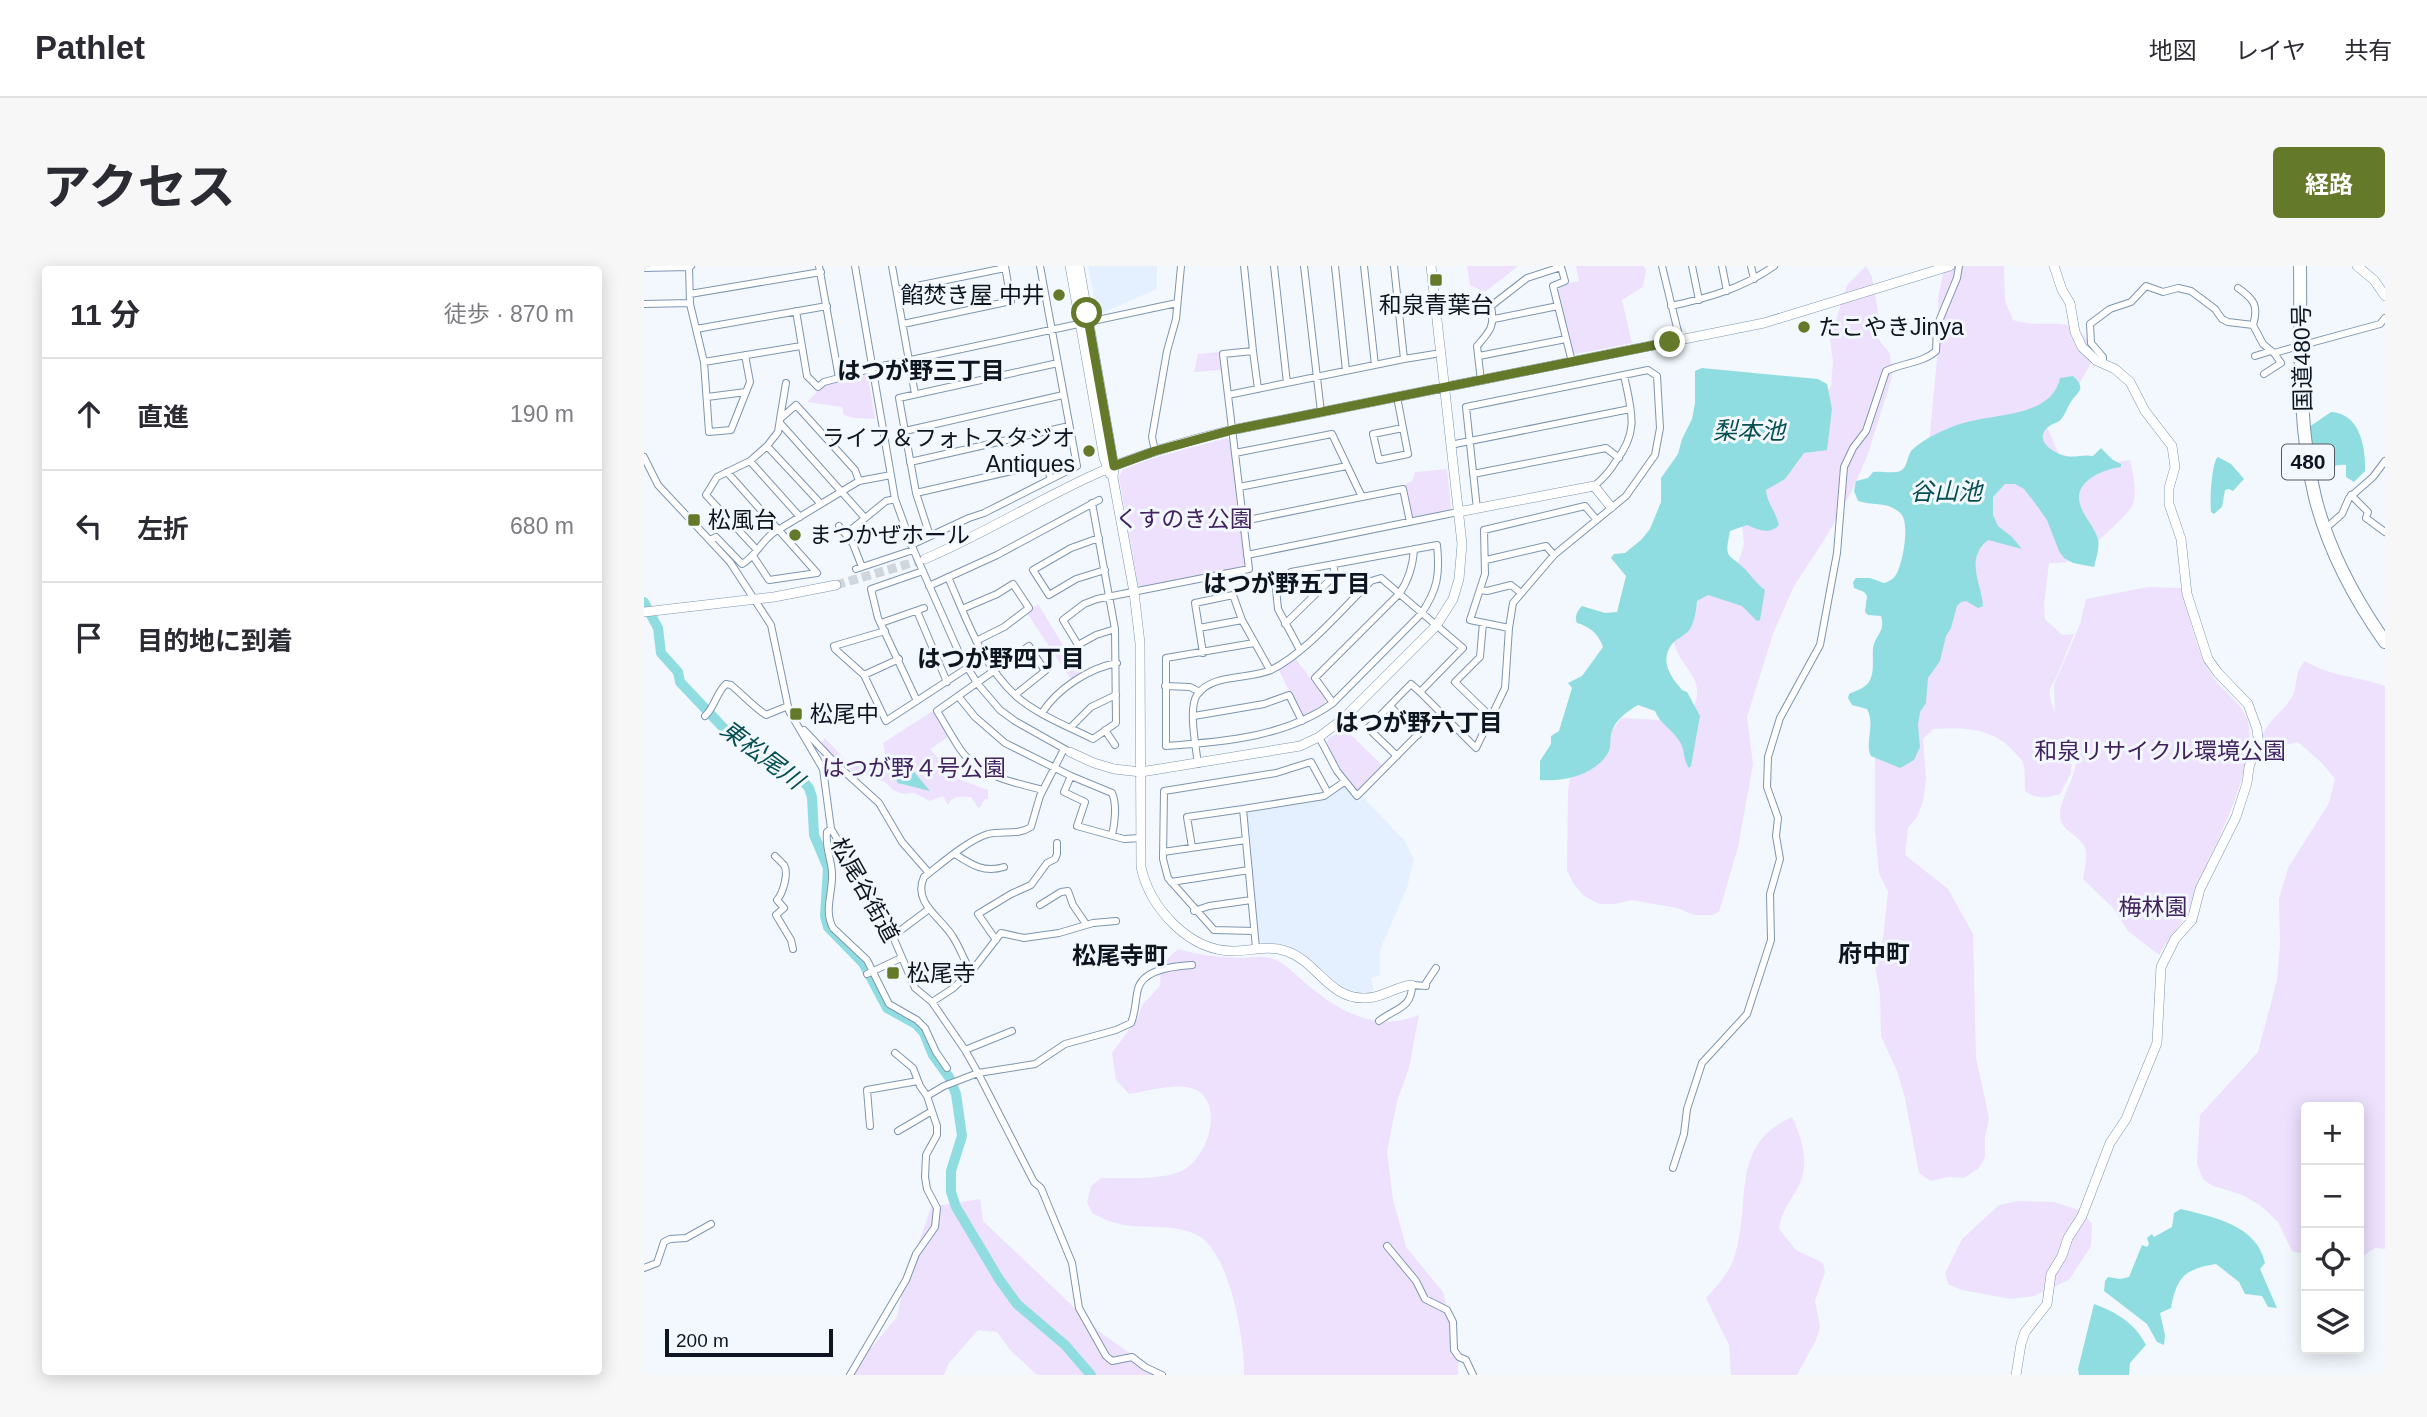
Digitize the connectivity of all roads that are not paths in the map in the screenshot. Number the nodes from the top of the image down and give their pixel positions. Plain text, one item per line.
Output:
1 (855, 266) edge
2 (892, 266) edge
3 (1040, 266) edge
4 (1070, 266) edge
5 (1079, 266) edge
6 (1181, 266) edge
7 (1244, 266) edge
8 (1274, 266) edge
9 (1304, 266) edge
10 (1335, 266) edge
11 (1364, 266) edge
12 (1394, 266) edge
13 (1431, 266) edge
14 (1662, 266) edge
15 (1692, 266) edge
16 (1722, 266) edge
17 (1751, 266) edge
18 (1774, 266) edge
19 (1950, 266) edge
20 (1959, 266) edge
21 (2054, 266) edge
22 (2300, 266) edge
23 (2357, 266) edge
24 (690, 267) edge
25 (1005, 267) edge
26 (644, 268) edge
27 (820, 269) edge
28 (1754, 279) junction
29 (2238, 288) dead end
30 (897, 290) junction
31 (1727, 291) junction
32 (690, 295) junction
33 (2385, 296) edge
34 (1699, 300) junction
35 (690, 303) junction
36 (1177, 303) junction
37 (644, 304) edge
38 (827, 306) junction
39 (1558, 306) junction
40 (1671, 306) junction
41 (796, 311) junction
42 (2385, 318) edge
43 (1494, 319) junction
44 (1084, 322) junction
45 (903, 324) junction
46 (2253, 325) junction
47 (696, 329) junction
48 (1052, 330) junction
49 (1566, 339) junction
50 (1680, 340) junction
51 (2301, 345) junction
52 (802, 346) junction
53 (1253, 351) junction
54 (2273, 352) junction
55 (1435, 354) dead end
56 (745, 355) junction
57 (1479, 356) junction
58 (2255, 356) dead end
59 (1404, 359) junction
60 (909, 361) junction
61 (704, 362) junction
62 (1572, 362) junction
63 (1058, 363) junction
64 (2103, 364) junction
65 (1375, 365) junction
66 (873, 368) junction
67 (1346, 371) junction
68 (2264, 374) dead end
69 (1624, 375) junction
70 (839, 377) junction
71 (1316, 377) junction
72 (1481, 380) junction
73 (786, 383) dead end
74 (1287, 383) junction
75 (1444, 388) junction
76 (1258, 389) junction
77 (746, 392) junction
78 (915, 394) junction
79 (1063, 395) junction
80 (1227, 395) junction
81 (706, 397) junction
82 (1398, 397) junction
83 (1630, 409) junction
84 (1321, 412) junction
85 (780, 421) junction
86 (1069, 426) junction
87 (1403, 428) junction
88 (1232, 430) junction
89 (905, 431) junction
90 (1470, 441) junction
91 (1450, 445) junction
92 (767, 446) junction
93 (1155, 451) junction
94 (1235, 453) junction
95 (644, 457) edge
96 (1619, 458) junction
97 (750, 461) junction
98 (2385, 461) edge
99 (910, 462) junction
100 (1347, 466) junction
101 (1110, 468) junction
102 (727, 472) junction
103 (1474, 474) junction
104 (891, 475) junction
105 (1052, 479) junction
106 (859, 481) junction
107 (1594, 486) junction
108 (1239, 487) junction
109 (842, 492) junction
110 (916, 493) junction
111 (2351, 495) junction
112 (1362, 497) junction
113 (891, 500) dead end
114 (821, 504) junction
115 (1611, 507) junction
116 (1478, 509) junction
117 (1458, 512) junction
118 (800, 517) junction
119 (865, 518) junction
120 (1596, 519) junction
121 (1243, 521) junction
122 (1410, 522) junction
123 (839, 526) dead end
124 (2326, 529) junction
125 (778, 530) junction
126 (2385, 531) edge
127 (847, 534) junction
128 (930, 536) junction
129 (1099, 538) junction
130 (710, 540) junction
131 (912, 547) junction
132 (1414, 549) junction
133 (755, 553) junction
134 (1247, 555) junction
135 (1554, 555) junction
136 (925, 558) tunnel mouth
137 (1486, 559) junction
138 (1333, 564) junction
139 (1105, 570) junction
140 (923, 571) junction
141 (948, 577) junction
142 (836, 586) tunnel mouth
143 (929, 586) junction
144 (1481, 590) junction
145 (1134, 592) junction
146 (1521, 593) junction
147 (1399, 594) junction
148 (1110, 596) junction
149 (755, 600) junction
150 (962, 609) junction
151 (644, 612) edge
152 (1421, 614) junction
153 (1242, 620) junction
154 (881, 622) junction
155 (1284, 624) junction
156 (1483, 624) junction
157 (1436, 625) junction
158 (1199, 628) junction
159 (1509, 628) junction
160 (1115, 629) junction
161 (885, 631) junction
162 (976, 640) junction
163 (2385, 642) edge
164 (1254, 643) junction
165 (1300, 650) junction
166 (1203, 653) junction
167 (899, 659) junction
168 (1117, 663) junction
169 (967, 668) junction
170 (994, 670) junction
171 (1270, 670) junction
172 (864, 674) junction
173 (947, 682) junction
174 (977, 683) junction
175 (1166, 687) junction
176 (1199, 692) junction
177 (1420, 692) junction
178 (1015, 695) junction
179 (1116, 695) junction
180 (958, 696) junction
181 (917, 701) junction
182 (1333, 703) junction
183 (788, 706) junction
184 (1390, 706) junction
185 (1440, 712) junction
186 (1042, 713) junction
187 (705, 716) dead end
188 (1194, 716) junction
189 (1491, 716) junction
190 (796, 721) junction
191 (1302, 722) junction
192 (1070, 728) junction
193 (1105, 730) junction
194 (1418, 734) junction
195 (1320, 737) junction
196 (1196, 744) junction
197 (1115, 745) dead end
198 (1067, 750) junction
199 (1397, 756) junction
200 (1198, 764) junction
201 (1055, 767) junction
202 (1141, 772) junction
203 (1070, 776) junction
204 (1344, 782) junction
205 (1043, 790) junction
206 (1328, 793) junction
207 (1243, 809) junction
208 (831, 829) junction
209 (1112, 835) junction
210 (1141, 838) junction
211 (1246, 839) junction
212 (1057, 843) dead end
213 (1192, 847) junction
214 (1163, 852) junction
215 (955, 855) junction
216 (775, 856) dead end
217 (1004, 867) dead end
218 (1249, 870) junction
219 (929, 873) junction
220 (1171, 882) junction
221 (1251, 901) junction
222 (1040, 905) dead end
223 (929, 909) junction
224 (1194, 911) junction
225 (1116, 921) dead end
226 (1086, 924) junction
227 (1254, 931) junction
228 (893, 936) junction
229 (996, 940) junction
230 (1256, 948) junction
231 (793, 949) dead end
232 (901, 958) junction
233 (1192, 965) dead end
234 (1436, 968) dead end
235 (871, 972) junction
236 (971, 972) junction
237 (1412, 985) junction
238 (932, 1002) junction
239 (1379, 1021) dead end
240 (1012, 1031) dead end
241 (965, 1050) junction
242 (895, 1053) dead end
243 (947, 1068) dead end
244 (978, 1073) junction
245 (918, 1081) junction
246 (927, 1096) junction
247 (932, 1111) junction
248 (870, 1126) dead end
249 (898, 1131) dead end
250 (1673, 1168) dead end
251 (711, 1224) dead end
252 (1387, 1247) dead end
253 (644, 1268) edge
254 (850, 1375) edge
255 (1162, 1375) edge
256 (1473, 1375) edge
257 (2016, 1375) edge

1 - 66 street
2 - 30 street
3 - 48 street
4 - 44 street
5 - 44 street
6 - 36 street
7 - 53 street
8 - 74 street
9 - 71 street
10 - 67 street
11 - 65 street
12 - 59 street
13 - 75 street
14 - 40 street
15 - 34 street
16 - 31 street
17 - 28 street
18 - 28 street
19 - 50 street
20 - 250 street
21 - 64 street
22 - 51 highway, 国道480号 / 480
23 - 33 street
24 - 26 street
24 - 32 street
25 - 30 street
25 - 45 street
27 - 32 street
27 - 38 street
28 - 31 street
29 - 46 street
30 - 45 street
31 - 34 street
32 - 35 street
34 - 40 street
35 - 37 street
35 - 47 street
36 - 44 street
36 - 93 street
38 - 41 street
38 - 70 street
39 - 43 street
39 - 43 street
39 - 49 street
40 - 50 street
41 - 47 street
41 - 52 street
42 - 51 street
43 - 57 street
44 - 48 street
44 - 101 street
45 - 60 street
46 - 54 street
46 - 64 street
47 - 61 street
48 - 60 street
48 - 63 street
49 - 57 street
49 - 62 street
50 - 62 street
51 - 54 street
51 - 124 highway, 国道480号 / 480
52 - 56 street
52 - 70 street
53 - 76 street
53 - 80 street
54 - 58 street
54 - 68 street
55 - 59 street
56 - 61 street
56 - 77 street
57 - 72 street
59 - 65 street
60 - 66 street
60 - 78 street
61 - 81 street
62 - 72 street
63 - 78 street
63 - 79 street
64 - 257 street
65 - 67 street
66 - 70 street
66 - 104 street
67 - 71 street
69 - 83 street
69 - 90 street
69 - 115 street
71 - 74 street
71 - 84 street
72 - 75 street
73 - 85 street
74 - 76 street
75 - 82 street
75 - 91 street
76 - 80 street
77 - 81 street
77 - 81 street
78 - 89 street
79 - 86 street
79 - 89 street
80 - 88 street
82 - 84 street
82 - 87 street
83 - 90 street
83 - 96 street
84 - 88 street
85 - 92 street
85 - 106 street
85 - 109 street
86 - 99 street
86 - 105 street
87 - 87 street
88 - 93 street
88 - 94 street
89 - 99 street
90 - 91 street
90 - 103 street
91 - 117 street
92 - 97 street
92 - 114 street
93 - 101 street
94 - 100 street
94 - 108 street
95 - 130 street, 松尾谷街道
96 - 103 street
96 - 107 street
97 - 102 street
97 - 118 street
98 - 111 street
99 - 110 street
100 - 108 street
100 - 112 street
101 - 136 street
101 - 145 street
102 - 125 street
102 - 133 street
103 - 116 street
104 - 106 street
104 - 131 street
105 - 110 street
105 - 128 street
106 - 109 street
107 - 115 street
107 - 116 street
108 - 121 street
109 - 114 street
109 - 119 street
110 - 128 street
111 - 124 street
111 - 126 street
112 - 121 street
112 - 122 street
113 - 119 street
114 - 118 street
115 - 120 street
116 - 117 street
117 - 122 street
117 - 157 street
118 - 125 street
119 - 127 street
120 - 135 street
120 - 137 street
121 - 134 street
122 - 134 street
123 - 127 street
124 - 163 highway, 国道480号 / 480
125 - 133 street
125 - 133 street
127 - 131 street
128 - 131 street
129 - 139 street
129 - 139 street
129 - 141 street
130 - 133 street
130 - 149 street, 松尾谷街道
131 - 140 street
132 - 138 street
132 - 147 street
132 - 152 street
134 - 145 street
135 - 137 street
135 - 146 street
137 - 144 street
138 - 155 street
138 - 155 street
139 - 148 street
140 - 143 street
140 - 154 street
141 - 143 street
141 - 150 street
142 - 149 street
143 - 169 street
144 - 146 street
144 - 156 street
145 - 148 street
145 - 202 street
146 - 159 street
147 - 152 street
147 - 165 street
147 - 182 street
148 - 160 street
148 - 160 street
149 - 151 street
149 - 183 street, 松尾谷街道
150 - 162 street
150 - 162 street
152 - 157 street
152 - 182 street
153 - 158 street
153 - 158 street
153 - 164 street
154 - 161 street
154 - 173 street
155 - 165 street
156 - 159 street
156 - 189 street
157 - 177 street
157 - 195 street
158 - 166 street
159 - 189 street
160 - 168 street
161 - 167 street
161 - 172 street
162 - 170 street
164 - 166 street
164 - 171 street
165 - 171 street
166 - 175 street
167 - 172 street
167 - 181 street
168 - 179 street
168 - 186 street
169 - 173 street
169 - 174 street
170 - 174 street
170 - 178 street
170 - 178 street
171 - 176 street
172 - 181 street
173 - 181 street
174 - 180 street
174 - 198 street
175 - 176 street
175 - 196 street
176 - 188 street
177 - 184 street
177 - 185 street
178 - 186 street
179 - 192 street
179 - 193 street
180 - 201 street
180 - 205 street
182 - 191 street
183 - 187 street
183 - 190 street, 松尾谷街道
184 - 194 street
184 - 199 street
185 - 189 street
185 - 194 street
186 - 192 street
188 - 191 street
188 - 196 street
190 - 208 street, 松尾谷街道
190 - 219 street
191 - 196 street
192 - 193 street
193 - 197 street
194 - 199 street
195 - 200 street
195 - 204 street
196 - 200 street
198 - 201 street
198 - 202 street
199 - 204 street
200 - 202 street
201 - 203 street
201 - 205 street
202 - 210 street
203 - 209 street
203 - 209 street
204 - 206 street
205 - 215 street
206 - 207 street
206 - 214 street
207 - 211 street
207 - 213 street
208 - 228 street, 松尾谷街道
208 - 235 street
209 - 210 street
210 - 230 street
211 - 213 street
211 - 218 street
212 - 229 street
213 - 214 street
214 - 220 street
215 - 217 street
215 - 219 street
216 - 231 street
218 - 220 street
218 - 221 street
219 - 223 street
220 - 224 street
221 - 224 street
221 - 227 street
222 - 226 street
223 - 228 street
223 - 236 street
224 - 227 street
225 - 226 street
226 - 229 street
227 - 230 street
228 - 232 street, 松尾谷街道
229 - 236 street
230 - 237 street
232 - 235 street
232 - 238 street, 松尾谷街道
233 - 244 street
234 - 237 street
235 - 243 street
236 - 238 street
237 - 239 street
238 - 241 street, 松尾谷街道
240 - 241 street
241 - 244 street, 松尾谷街道
242 - 245 street
244 - 246 street
244 - 255 street, 松尾谷街道
245 - 246 street
245 - 248 street
246 - 247 street
247 - 249 street
247 - 254 street
251 - 253 street
252 - 256 street

